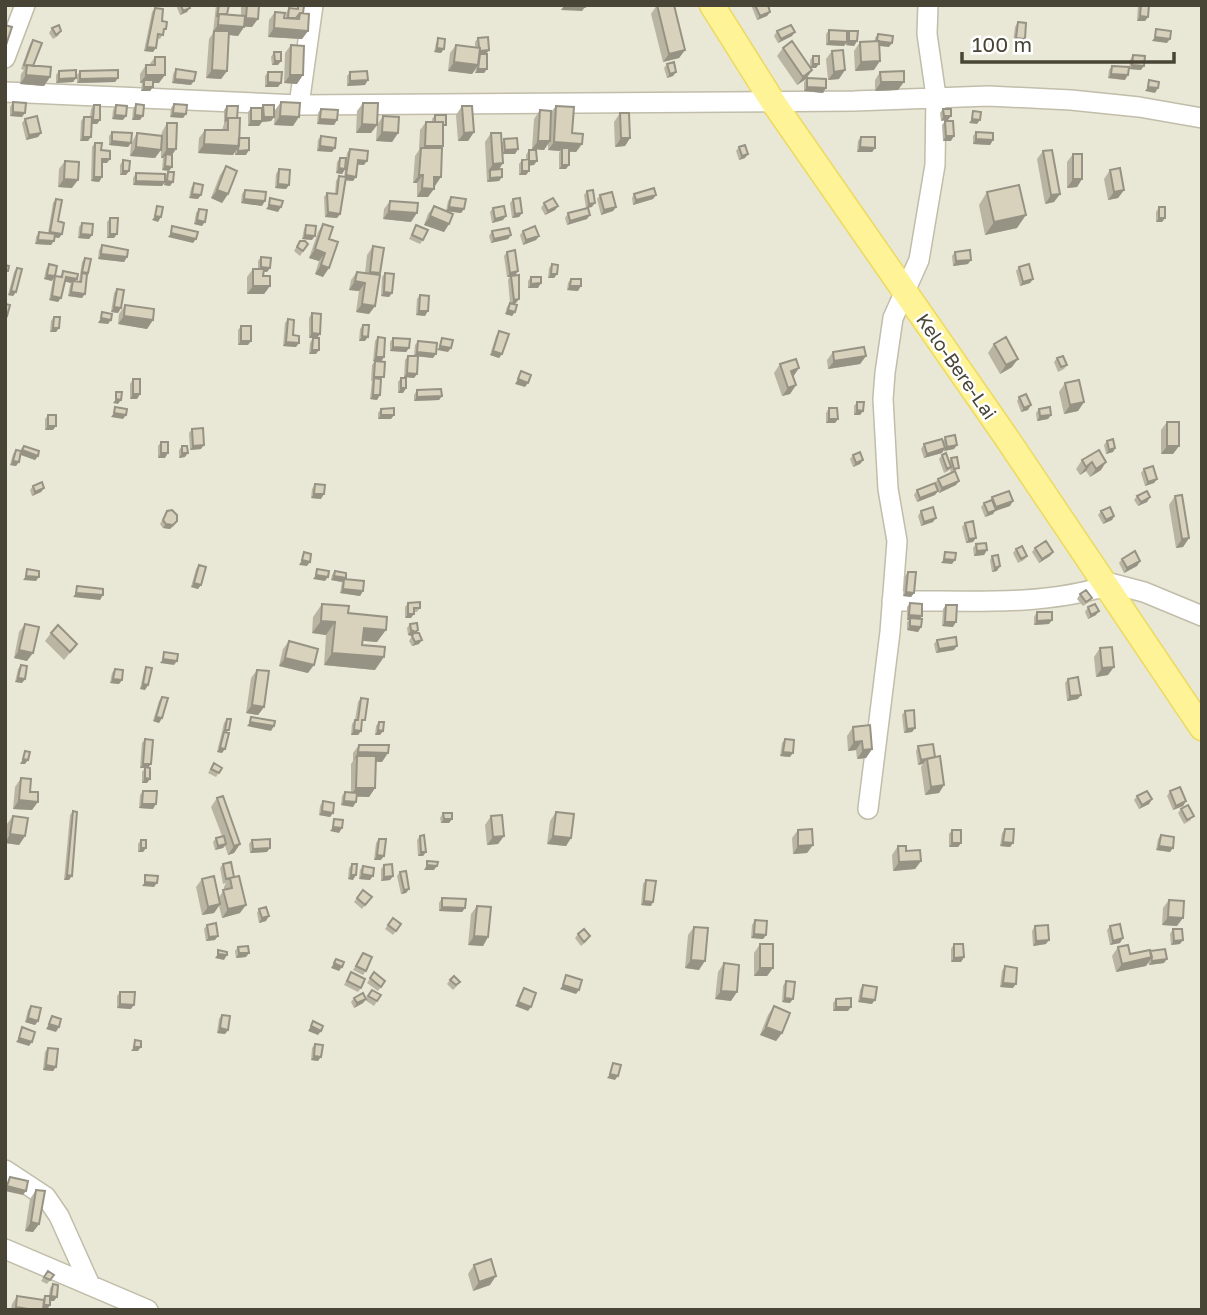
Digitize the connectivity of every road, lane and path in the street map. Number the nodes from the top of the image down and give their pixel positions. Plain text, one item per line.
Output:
1 (24, 5) edge
2 (313, 5) edge
3 (712, 5) edge
4 (928, 5) edge
5 (5, 58) edge
6 (5, 92) edge
7 (936, 96) junction
8 (774, 102) junction
9 (299, 105) junction
10 (1202, 118) edge
11 (905, 290) junction
12 (1104, 584) junction
13 (892, 601) junction
14 (1202, 616) edge
15 (1202, 728) edge
16 (868, 809) dead end
17 (5, 1170) edge
18 (5, 1248) edge
19 (90, 1284) junction
20 (148, 1310) edge

1 - 5 street
2 - 9 street
3 - 8 main road, Kelo-Bere-Lai
4 - 7 street
6 - 9 street
7 - 8 street
7 - 10 street
7 - 11 street
8 - 9 street
8 - 11 main road, Kelo-Bere-Lai
11 - 12 main road, Kelo-Bere-Lai
11 - 13 street
12 - 13 street
12 - 14 street
12 - 15 main road, Kelo-Bere-Lai
13 - 16 street
17 - 19 street
18 - 19 street
19 - 20 street

